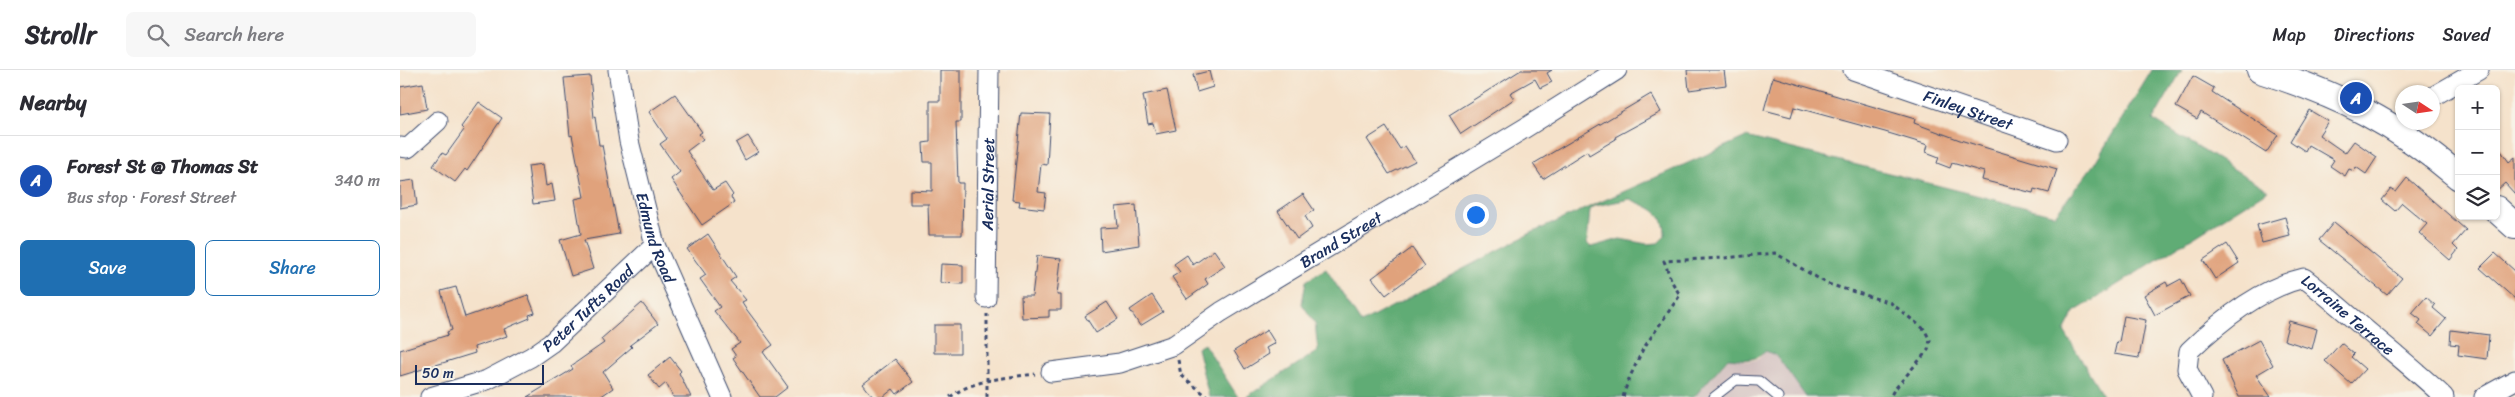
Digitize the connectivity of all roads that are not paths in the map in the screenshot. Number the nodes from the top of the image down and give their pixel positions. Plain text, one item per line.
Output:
1 (618, 70) edge
2 (989, 70) edge
3 (1617, 70) edge
4 (1853, 70) edge
5 (2260, 70) edge
6 (2479, 70) edge
7 (2440, 92) edge
8 (438, 120) dead end
9 (2395, 121) edge
10 (2406, 130) edge
11 (2057, 140) dead end
12 (400, 147) edge
13 (2458, 175) edge
14 (2500, 213) edge
15 (2515, 226) edge
16 (655, 245) junction
17 (986, 298) road end
18 (1051, 372) road end
19 (2515, 380) edge
20 (430, 397) edge
21 (722, 397) edge
22 (1714, 397) edge
23 (1778, 397) edge
24 (2202, 397) edge
25 (2444, 397) edge
26 (2484, 397) edge

1 - 16 street, Edmund Road
2 - 17 street, Aerial Street
3 - 18 street, Brand Street
4 - 11 street, Finley Street
5 - 9 main road
6 - 7 street
8 - 12 street
10 - 13 main road
14 - 15 main road
16 - 20 street, Peter Tufts Road
16 - 21 street, Edmund Road
19 - 26 street
22 - 23 lane
24 - 25 street, Lorraine Terrace

